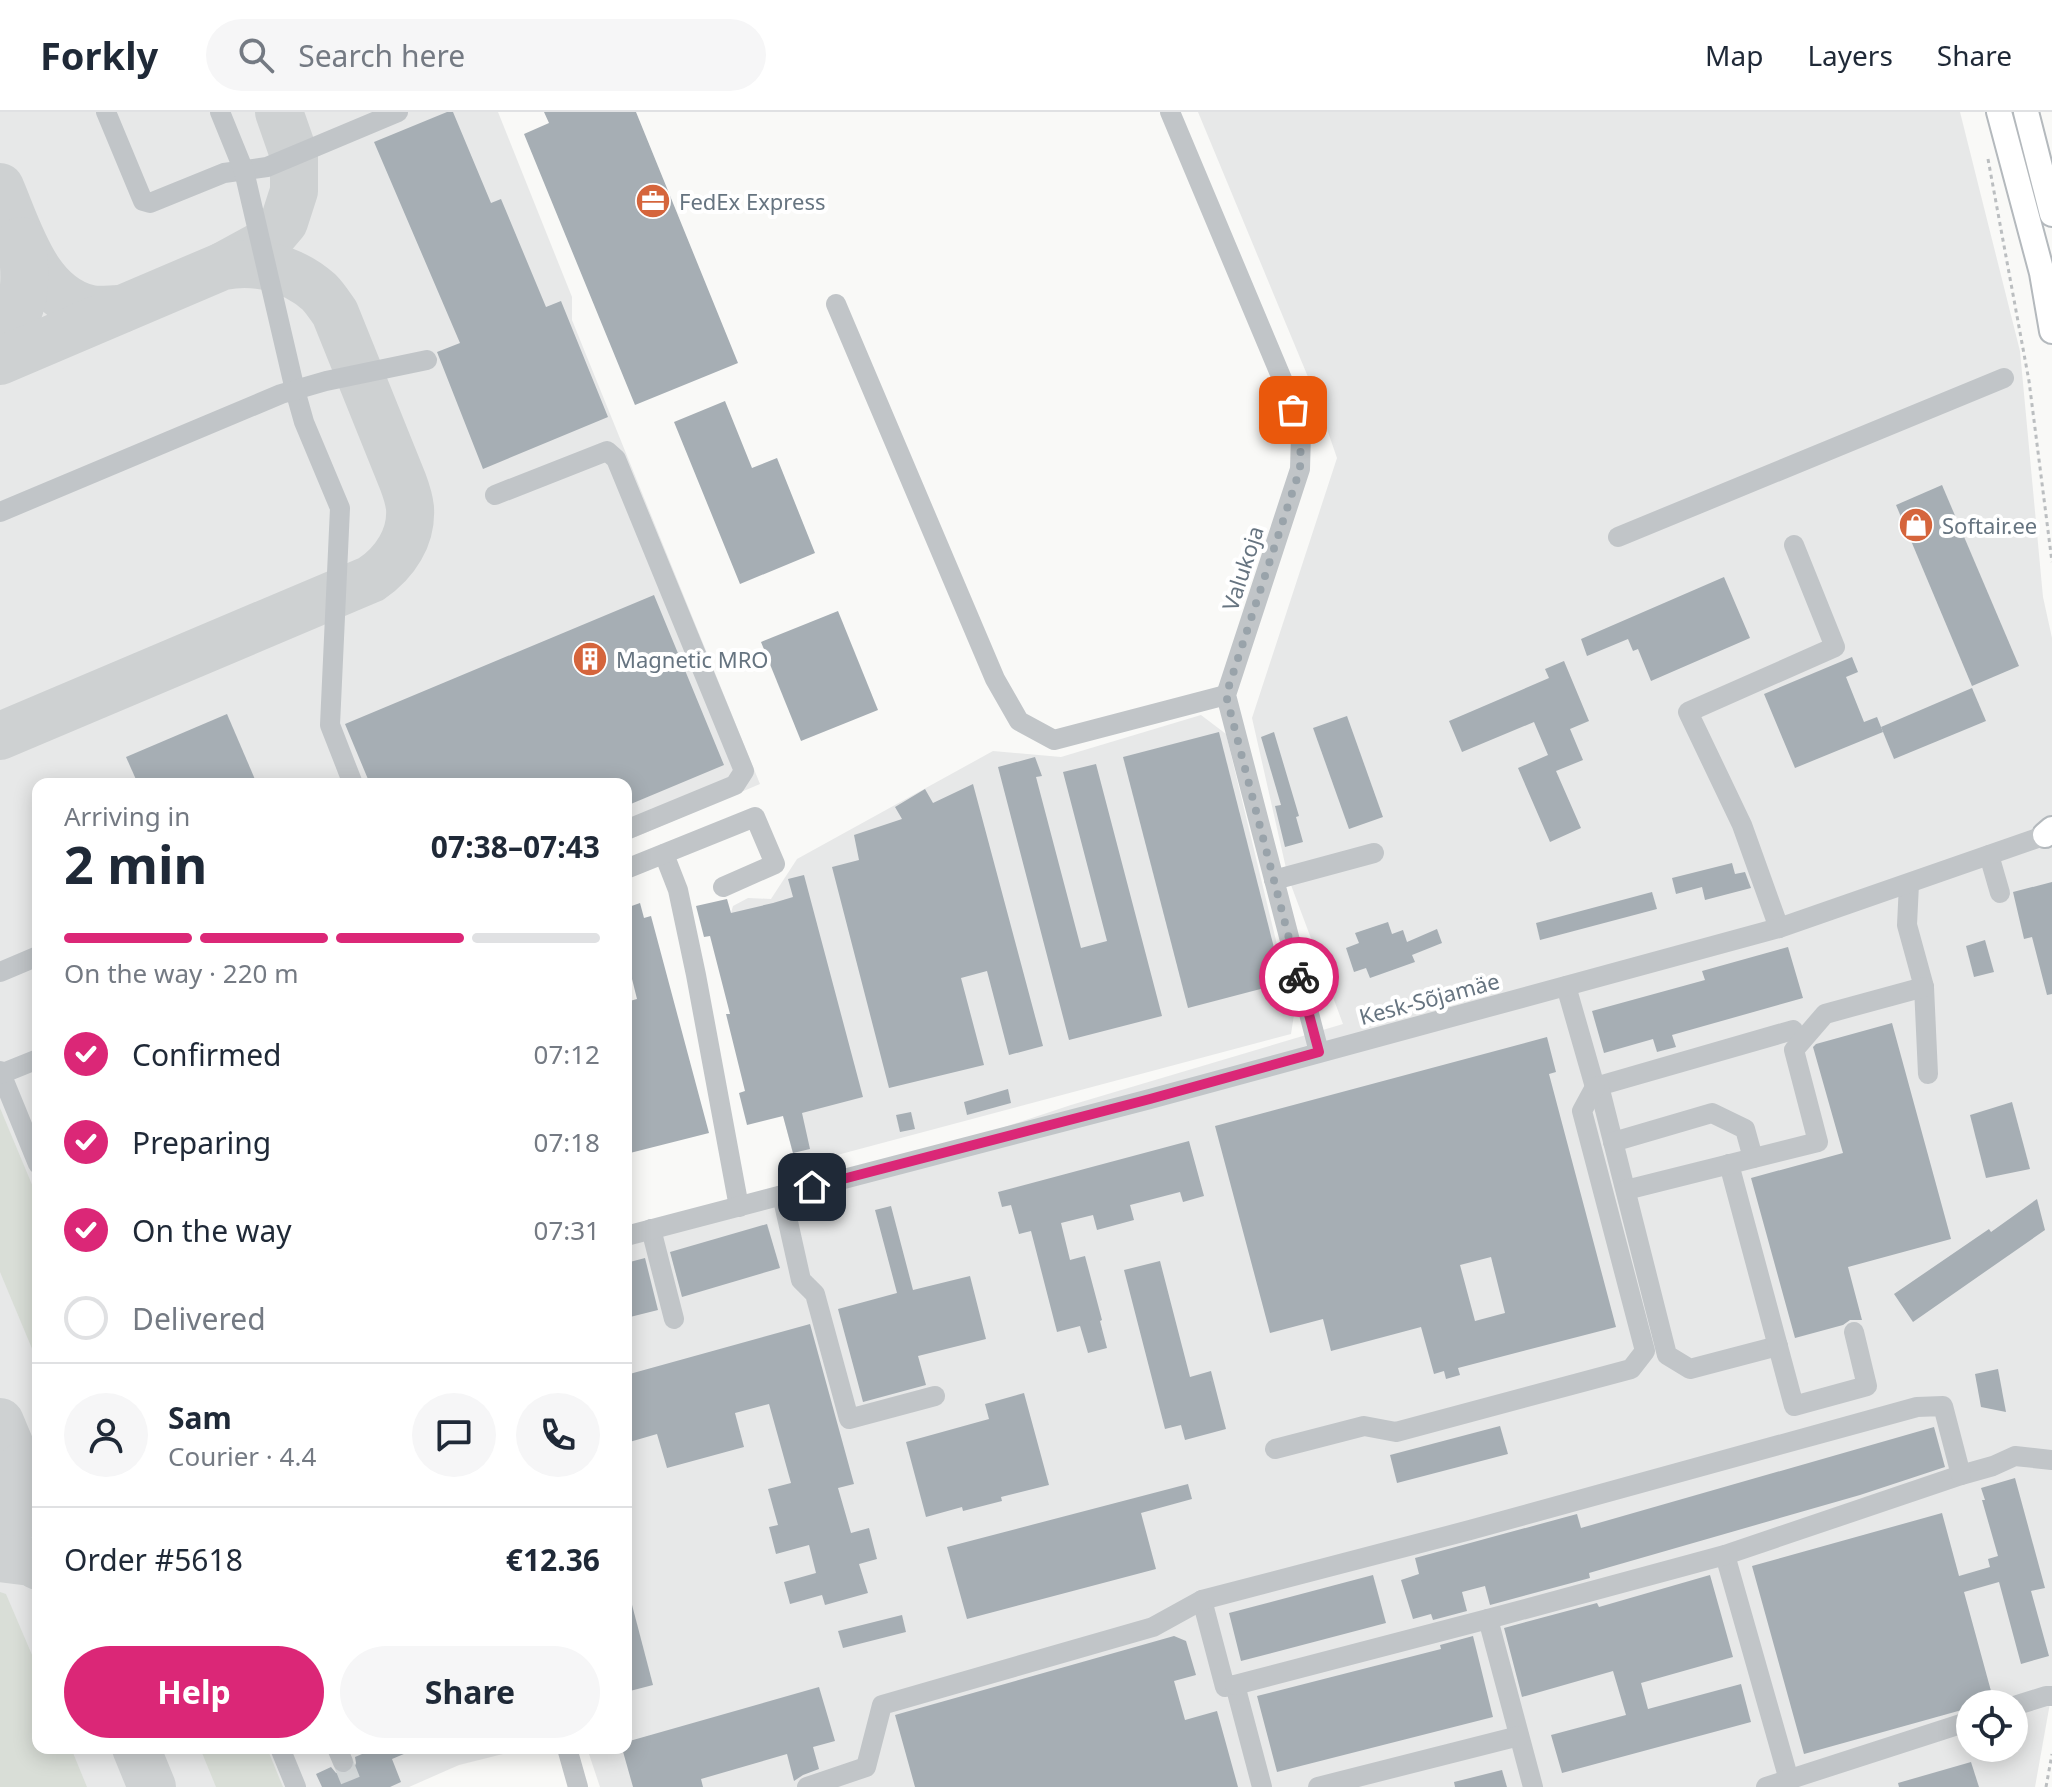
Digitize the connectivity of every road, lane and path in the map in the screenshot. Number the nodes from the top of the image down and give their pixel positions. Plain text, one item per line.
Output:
1 (106, 112) edge
2 (220, 112) edge
3 (398, 112) edge
4 (1170, 112) edge
5 (1999, 112) edge
6 (2026, 112) edge
7 (1988, 157) dead end
8 (244, 171) junction
9 (2052, 214) edge
10 (836, 304) dead end
11 (2052, 331) edge
12 (427, 360) dead end
13 (2004, 378) dead end
14 (295, 390) junction
15 (495, 495) dead end
16 (0, 512) edge
17 (1618, 537) dead end
18 (1794, 545) dead end
19 (2052, 562) edge
20 (1226, 695) junction
21 (351, 778) edge
22 (632, 828) edge
23 (2050, 832) edge
24 (1374, 853) dead end
25 (664, 854) junction
26 (1989, 855) junction
27 (632, 867) edge
28 (1274, 880) junction
29 (1909, 884) junction
30 (723, 887) dead end
31 (2000, 893) dead end
32 (1779, 928) junction
33 (32, 959) edge
34 (0, 972) edge
35 (1566, 986) junction
36 (1924, 987) junction
37 (1793, 1030) dead end
38 (1319, 1052) junction
39 (32, 1061) edge
40 (1, 1073) edge
41 (1928, 1074) dead end
42 (1597, 1086) junction
43 (1613, 1142) junction
44 (32, 1149) edge
45 (1753, 1158) junction
46 (1729, 1164) junction
47 (1626, 1190) junction
48 (782, 1195) junction
49 (739, 1207) junction
50 (651, 1229) junction
51 (632, 1234) edge
52 (674, 1319) dead end
53 (1854, 1332) dead end
54 (1778, 1346) junction
55 (935, 1396) dead end
56 (1275, 1449) dead end
57 (2052, 1460) edge
58 (1961, 1475) junction
59 (1725, 1555) junction
60 (1202, 1600) junction
61 (1488, 1619) junction
62 (1235, 1685) junction
63 (2052, 1696) edge
64 (2028, 1702) edge
65 (1956, 1726) edge
66 (1519, 1736) junction
67 (282, 1754) edge
68 (569, 1754) edge
69 (2052, 1754) edge
70 (1789, 1780) junction
71 (296, 1787) edge
72 (578, 1787) edge
73 (807, 1787) edge
74 (1262, 1787) edge
75 (1318, 1787) edge
76 (1533, 1787) edge
77 (1766, 1787) edge
78 (2046, 1787) edge

1 - 8 street
2 - 8 street
3 - 8 street
4 - 20 street, Valukoja
5 - 11 main road
6 - 9 main road
7 - 19 path
8 - 14 street
10 - 20 street
12 - 14 street
13 - 17 street
14 - 16 street
14 - 21 street
15 - 22 street
18 - 32 street
20 - 28 street
23 - 26 street, Kesk-Sõjamäe
24 - 28 street
25 - 27 street
25 - 30 street
25 - 49 street
26 - 29 street, Kesk-Sõjamäe
26 - 31 street
28 - 38 street
29 - 32 street, Kesk-Sõjamäe
29 - 36 street
32 - 35 street, Kesk-Sõjamäe
33 - 34 street
35 - 38 street, Kesk-Sõjamäe
35 - 42 street
36 - 41 street
36 - 45 street
37 - 42 street
38 - 48 street, Kesk-Sõjamäe
39 - 40 street
40 - 44 street
42 - 43 street
42 - 56 street
43 - 45 street
43 - 47 street
45 - 46 street
46 - 47 street
46 - 54 street
47 - 54 street
48 - 49 street, Kesk-Sõjamäe
48 - 55 street
49 - 50 street, Kesk-Sõjamäe
50 - 51 street, Kesk-Sõjamäe
50 - 52 street
53 - 54 street
57 - 58 street
58 - 59 street
58 - 60 street
59 - 61 street
59 - 70 street
60 - 62 street
60 - 73 street
61 - 62 street
61 - 66 street
62 - 74 street
63 - 64 street
65 - 70 street
66 - 75 street
66 - 76 street
67 - 71 street
68 - 72 street
69 - 78 path
70 - 77 street

